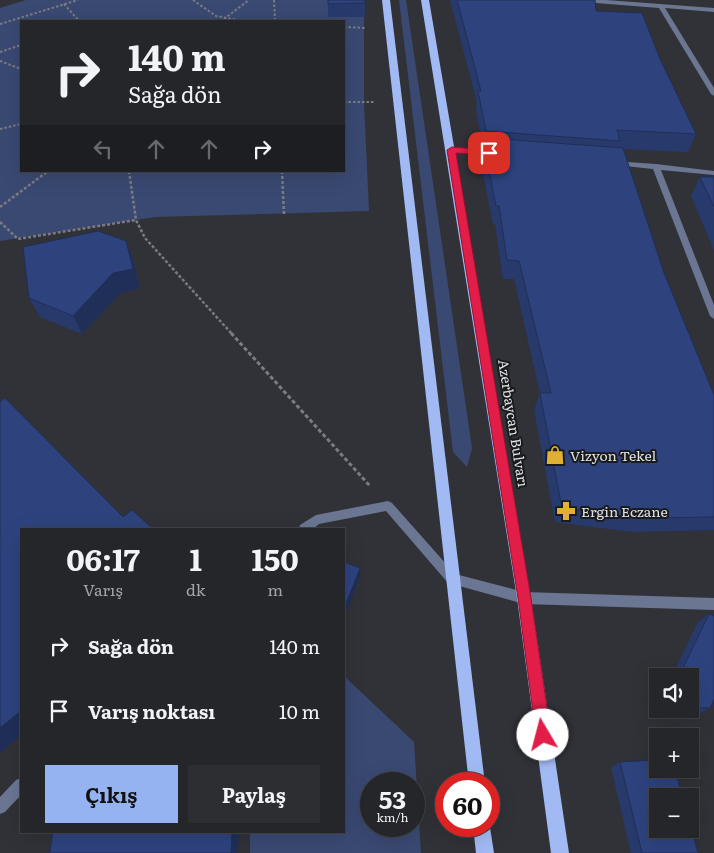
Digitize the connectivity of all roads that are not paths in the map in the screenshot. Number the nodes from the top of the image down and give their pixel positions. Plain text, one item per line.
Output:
1 (386, 0) edge
2 (425, 0) edge
3 (583, 0) edge
4 (622, 2) edge
5 (661, 6) junction
6 (714, 10) edge
7 (714, 94) edge
8 (452, 150) junction
9 (510, 154) edge
10 (608, 162) edge
11 (656, 166) junction
12 (714, 174) edge
13 (714, 316) edge
14 (305, 528) edge
15 (452, 579) junction
16 (524, 598) junction
17 (714, 604) edge
18 (476, 772) edge
19 (20, 786) edge
20 (0, 807) edge
21 (483, 837) edge
22 (485, 853) edge
23 (560, 853) edge

1 - 15 main road
2 - 8 main road, Azerbaycan Bulvarı
3 - 4 street
4 - 5 street
5 - 6 street
5 - 7 street
8 - 9 street
8 - 16 main road, Azerbaycan Bulvarı
10 - 11 street
11 - 12 street
11 - 13 street
14 - 15 street
15 - 16 street
15 - 18 main road
16 - 17 street
16 - 23 main road, Azerbaycan Bulvarı
19 - 20 street
21 - 22 main road

